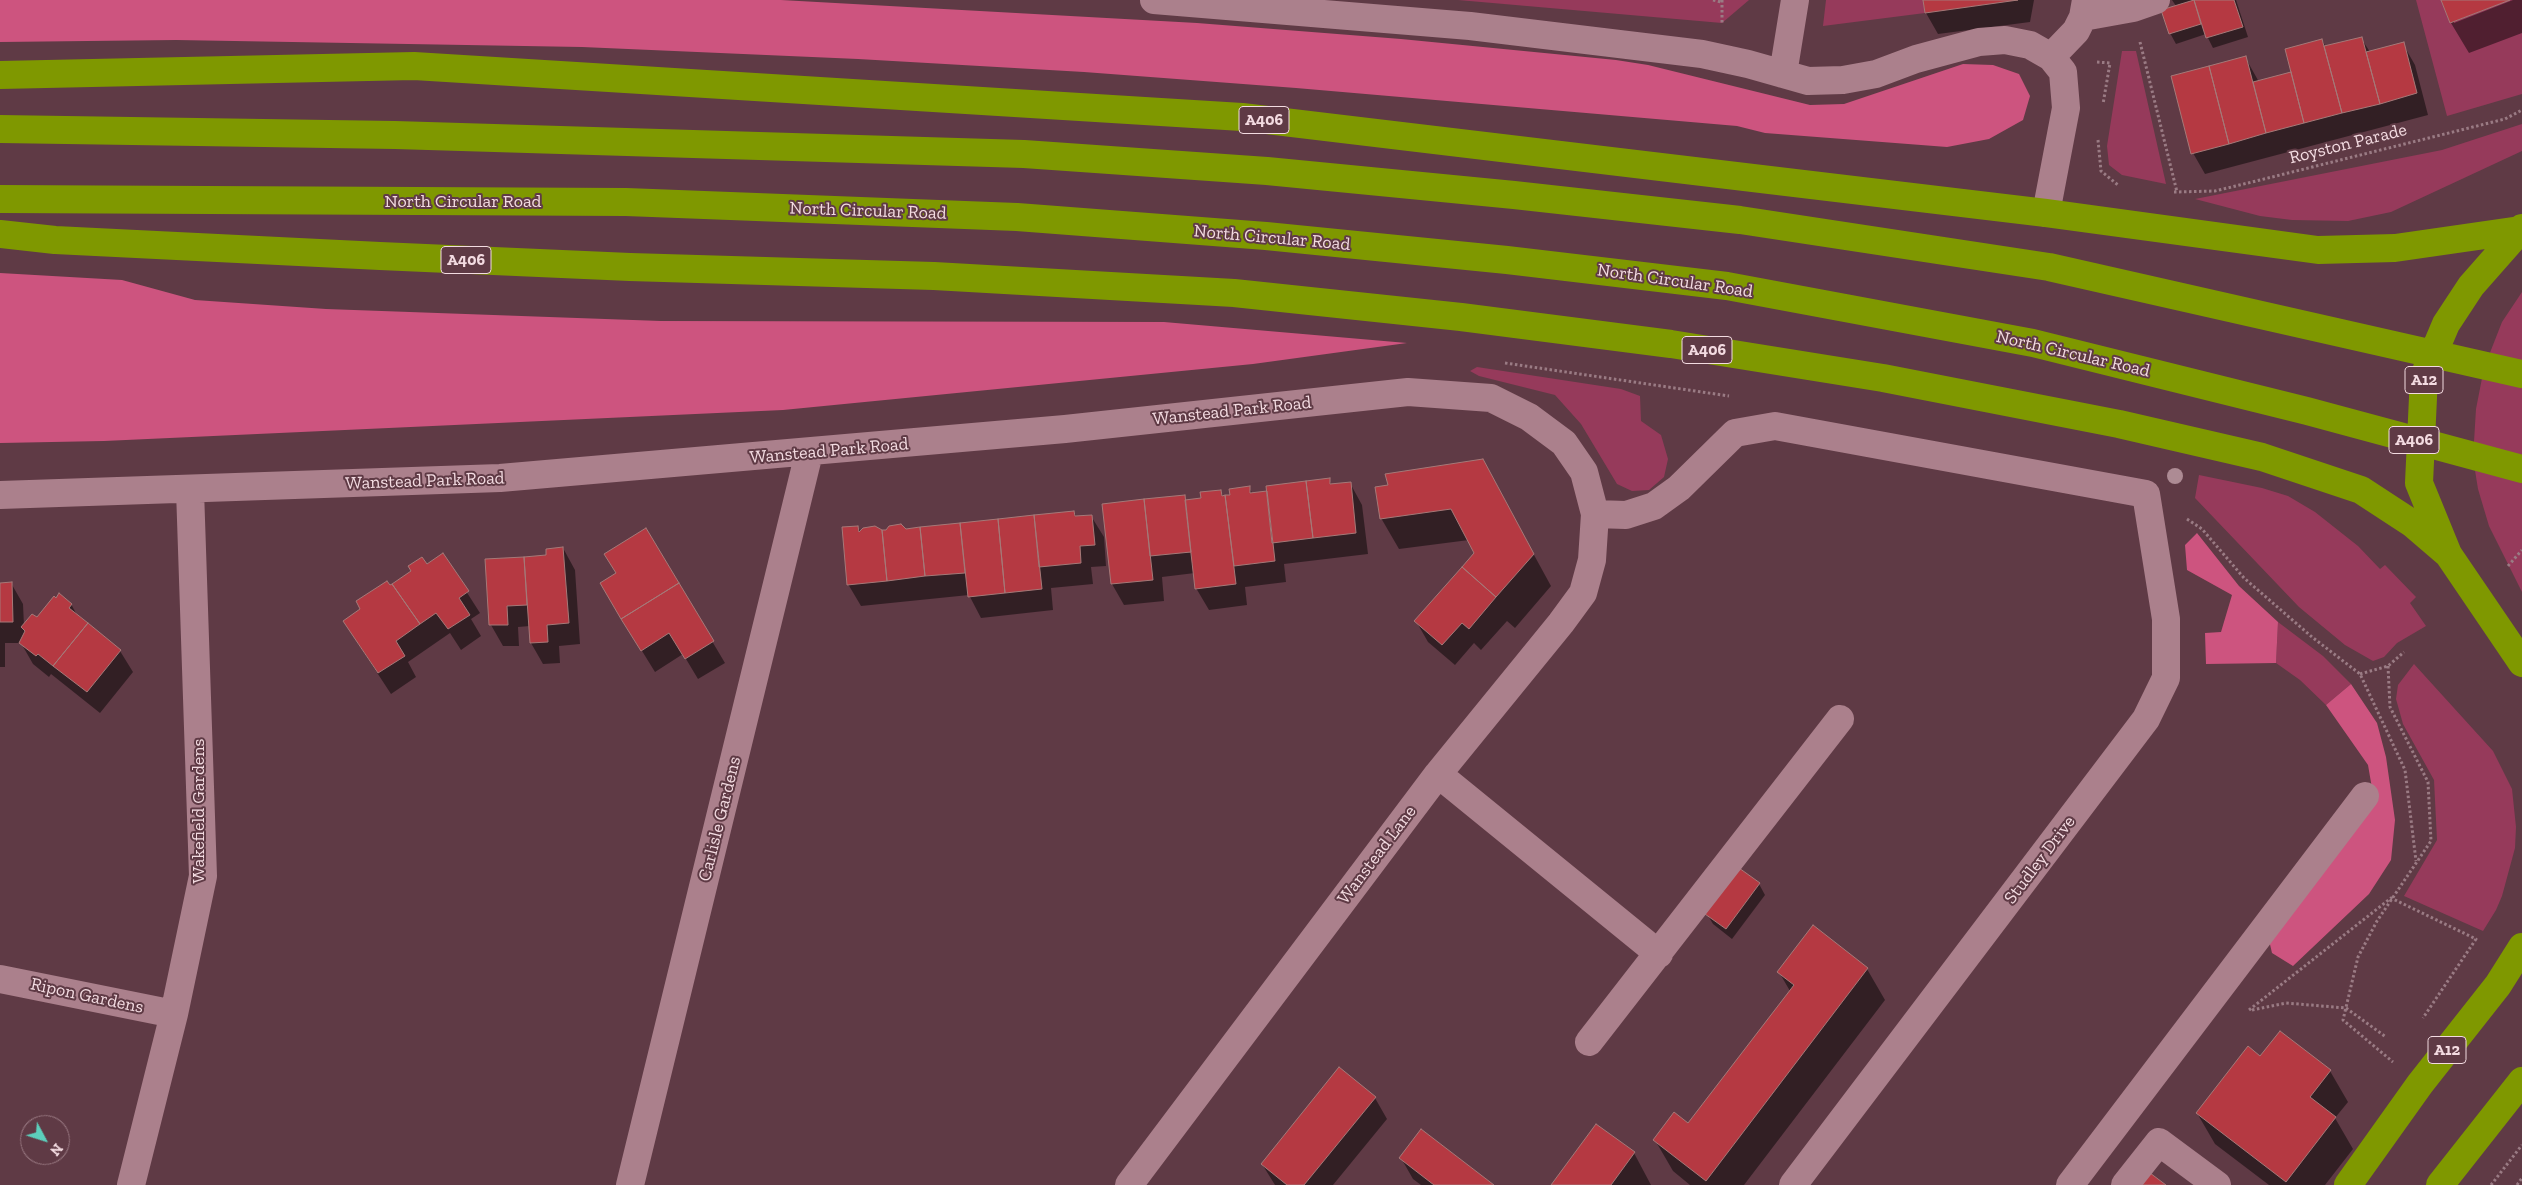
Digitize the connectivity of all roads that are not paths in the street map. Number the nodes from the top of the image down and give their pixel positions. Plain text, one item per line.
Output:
1 (1154, 0) edge
2 (1795, 0) edge
3 (2144, 4) edge
4 (2084, 8) edge
5 (2051, 57) junction
6 (1783, 74) junction
7 (0, 76) edge
8 (0, 129) edge
9 (0, 199) edge
10 (2046, 214) junction
11 (2521, 229) edge
12 (0, 234) edge
13 (2522, 374) edge
14 (809, 453) junction
15 (2522, 469) edge
16 (190, 490) junction
17 (0, 495) edge
18 (1595, 514) junction
19 (2448, 554) junction
20 (2522, 663) edge
21 (1840, 719) dead end
22 (1438, 774) junction
23 (2365, 796) dead end
24 (2522, 947) edge
25 (1659, 954) junction
26 (0, 979) edge
27 (174, 1014) junction
28 (1589, 1042) dead end
29 (2522, 1081) edge
30 (131, 1185) edge
31 (630, 1185) edge
32 (1129, 1185) edge
33 (1793, 1185) edge
34 (2070, 1185) edge
35 (2125, 1185) edge
36 (2217, 1185) edge
37 (2348, 1185) edge
38 (2440, 1185) edge

1 - 6 street
2 - 6 street
3 - 4 street
4 - 5 street
5 - 6 street
5 - 10 street
7 - 10 highway, A406
8 - 13 highway
9 - 15 highway, North Circular Road / A406
10 - 11 highway, A406
11 - 19 highway, A12
12 - 19 highway, A406
14 - 16 street, Wanstead Park Road
14 - 18 street, Wanstead Park Road
14 - 31 street, Carlisle Gardens
16 - 17 street, Wanstead Park Road
16 - 27 street, Wakefield Gardens
18 - 22 street, Wanstead Lane
18 - 33 street, Studley Drive
19 - 20 highway, A12
21 - 25 street
22 - 25 street
22 - 32 street, Wanstead Lane
23 - 34 street
24 - 37 highway, A12
25 - 28 street
26 - 27 street, Ripon Gardens
27 - 30 street, Wakefield Gardens
29 - 38 highway
35 - 36 street

